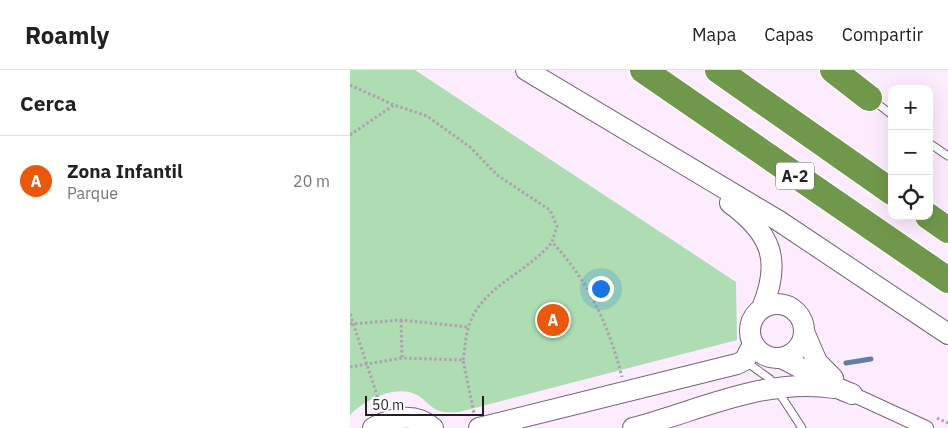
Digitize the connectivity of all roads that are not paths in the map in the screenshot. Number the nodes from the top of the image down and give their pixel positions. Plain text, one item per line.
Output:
1 (526, 70) edge
2 (643, 70) edge
3 (718, 70) edge
4 (833, 70) edge
5 (841, 70) edge
6 (869, 98) junction
7 (888, 112) edge
8 (632, 134) junction
9 (933, 146) edge
10 (948, 156) edge
11 (888, 189) edge
12 (933, 220) edge
13 (948, 230) edge
14 (948, 280) edge
15 (762, 308) junction
16 (804, 334) junction
17 (948, 334) edge
18 (745, 356) junction
19 (781, 358) junction
20 (776, 387) junction
21 (843, 391) junction
22 (743, 396) junction
23 (476, 421) edge
24 (373, 428) edge
25 (433, 428) edge
26 (632, 428) edge
27 (802, 428) edge
28 (926, 428) edge

1 - 8 street
2 - 14 highway, A-2
3 - 11 highway, A-2
4 - 6 highway
5 - 6 lane
6 - 7 lane
8 - 15 street
8 - 17 street
9 - 10 lane
12 - 13 highway
15 - 16 street
15 - 18 street
16 - 19 street
16 - 21 street
18 - 19 street
18 - 20 lane
18 - 22 street
18 - 23 street
19 - 21 street
20 - 21 street
20 - 22 street
20 - 27 lane
21 - 28 street
22 - 26 street
24 - 25 street

